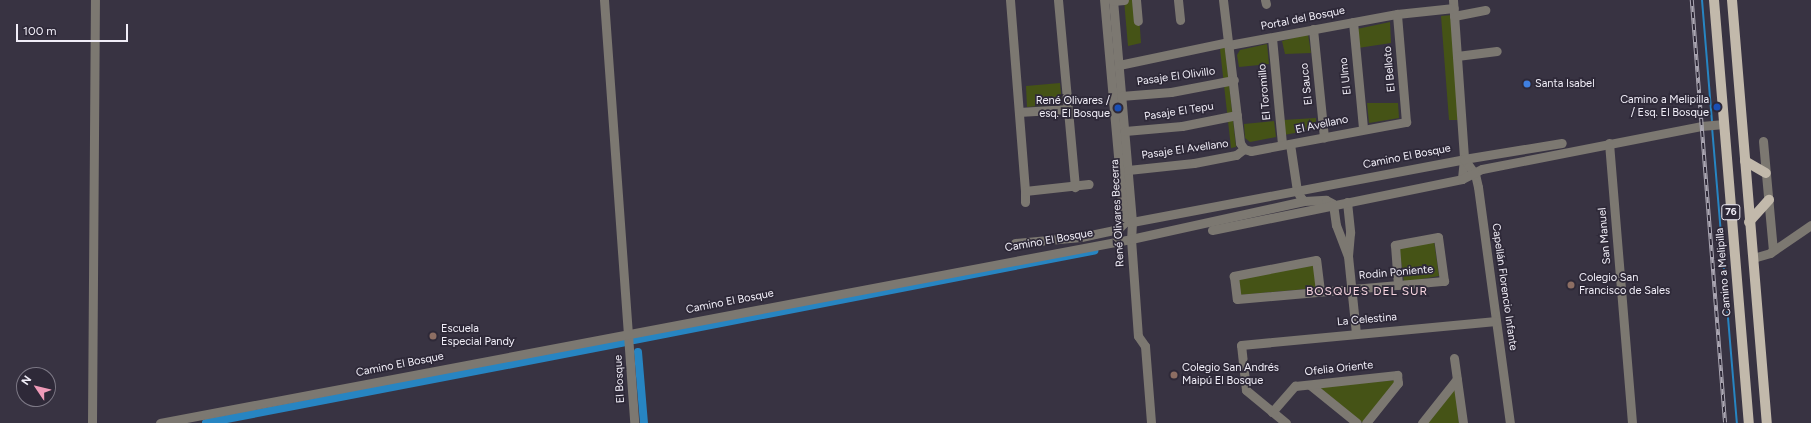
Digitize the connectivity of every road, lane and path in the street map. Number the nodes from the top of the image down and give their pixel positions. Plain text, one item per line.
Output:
1 (95, 0) edge
2 (604, 0) edge
3 (1010, 0) edge
4 (1058, 0) edge
5 (1110, 0) edge
6 (1124, 0) edge
7 (1136, 0) edge
8 (1178, 0) edge
9 (1223, 0) edge
10 (1714, 0) edge
11 (1732, 0) edge
12 (1454, 8) edge
13 (1485, 10) dead end
14 (1397, 14) junction
15 (1180, 20) dead end
16 (1138, 21) dead end
17 (1353, 22) junction
18 (1313, 30) junction
19 (1272, 38) junction
20 (1228, 43) junction
21 (1497, 51) dead end
22 (1457, 56) junction
23 (1119, 65) junction
24 (1234, 80) junction
25 (1122, 96) junction
26 (1068, 109) junction
27 (1019, 112) junction
28 (1237, 115) junction
29 (1406, 122) joint
30 (1720, 124) junction
31 (1363, 128) junction
32 (1124, 132) junction
33 (1324, 137) junction
34 (1763, 141) dead end
35 (1562, 143) dead end
36 (1286, 144) junction
37 (1610, 144) junction
38 (1244, 149) junction
39 (1522, 150) junction
40 (1541, 157) junction
41 (1464, 159) junction
42 (1745, 161) junction
43 (1128, 170) junction
44 (1766, 173) junction
45 (1475, 174) junction
46 (1462, 179) junction
47 (1089, 184) dead end
48 (1075, 186) junction
49 (1025, 191) junction
50 (1297, 191) junction
51 (1769, 200) junction
52 (1304, 201) junction
53 (1025, 202) dead end
54 (1347, 202) junction
55 (1333, 204) junction
56 (1132, 222) junction
57 (1749, 222) junction
58 (1811, 225) edge
59 (1212, 230) dead end
60 (1131, 239) junction
61 (1015, 242) dead end
62 (1773, 251) junction
63 (1348, 256) junction
64 (1753, 258) junction
65 (1398, 285) junction
66 (1351, 289) junction
67 (1320, 291) junction
68 (1496, 321) junction
69 (1356, 333) junction
70 (630, 334) junction
71 (1454, 358) dead end
72 (1457, 379) junction
73 (1310, 385) junction
74 (1272, 412) junction
75 (92, 423) edge
76 (160, 423) edge
77 (634, 423) edge
78 (1151, 423) edge
79 (1286, 423) edge
80 (1357, 423) edge
81 (1366, 423) edge
82 (1422, 423) edge
83 (1463, 423) edge
84 (1510, 423) edge
85 (1632, 423) edge
86 (1749, 423) edge
87 (1767, 423) edge

1 - 75 street
2 - 70 street, El Bosque
3 - 27 street
4 - 26 street
5 - 6 street
5 - 23 street, René Olivares Becerra
5 - 61 street, René Olivares Becerra
7 - 16 street
8 - 15 street
9 - 20 street
10 - 30 main road, Camino a Melipilla / 76
11 - 42 main road, 76
12 - 13 street, Portal del Bosque
12 - 14 street, Portal del Bosque
12 - 22 street
14 - 17 street, Portal del Bosque
14 - 29 street, El Belloto
17 - 18 street, Portal del Bosque
17 - 31 street, El Ulmo
18 - 19 street, Portal del Bosque
18 - 33 street, El Sauco
19 - 20 street, Portal del Bosque
19 - 36 street, El Toromillo
20 - 23 street, Portal del Bosque
20 - 24 street
21 - 22 street
22 - 41 street
23 - 25 street, René Olivares Becerra
24 - 25 street, Pasaje El Olivillo
24 - 28 street
25 - 32 street, René Olivares Becerra
26 - 27 street
26 - 48 street
27 - 49 street
28 - 32 street, Pasaje El Tepu
28 - 38 street
29 - 31 street, El Avellano
30 - 37 street, Camino El Bosque
30 - 86 main road, Camino a Melipilla / 76
31 - 33 street, El Avellano
32 - 43 street, René Olivares Becerra
33 - 36 street, El Avellano
34 - 44 street
35 - 39 street, Camino El Bosque
36 - 38 street, El Avellano
36 - 50 street, El Toromillo
37 - 40 street, Camino El Bosque
37 - 85 street, San Manuel
38 - 43 street, Pasaje El Avellano
39 - 40 street, Camino El Bosque
39 - 41 street, Camino El Bosque
40 - 45 street, Camino El Bosque
41 - 45 street, Capellán Florencio Infante
41 - 46 street
41 - 50 street, Camino El Bosque
42 - 44 main road
42 - 57 main road, 76
43 - 56 street, René Olivares Becerra
44 - 51 street
45 - 46 street, Camino El Bosque
45 - 68 street, Capellán Florencio Infante
46 - 54 street, Camino El Bosque
47 - 48 street
48 - 49 street
49 - 53 street
50 - 52 street
50 - 56 street, Camino El Bosque
51 - 57 main road
51 - 62 street
52 - 55 street, Camino El Bosque
52 - 60 street, Camino El Bosque
54 - 55 street, Camino El Bosque
54 - 63 street
55 - 59 street, Camino El Bosque
55 - 63 street
56 - 60 street, René Olivares Becerra
57 - 64 main road, 76
58 - 62 street
60 - 70 street, Camino El Bosque
60 - 78 street, René Olivares Becerra
62 - 64 street
63 - 66 street
64 - 87 main road, 76
65 - 65 street, Rodin Poniente
65 - 66 street, Rodin Poniente
66 - 67 street, Rodin Poniente
66 - 69 street
67 - 67 street, Rodin Poniente
68 - 69 street, La Celestina
68 - 84 street, Capellán Florencio Infante
69 - 74 street, La Celestina
70 - 76 street, Camino El Bosque
70 - 77 street, El Bosque
71 - 72 street
72 - 82 street
72 - 83 street
73 - 74 street, Ofelia Oriente
73 - 80 street
73 - 81 street, Ofelia Oriente
74 - 79 street

